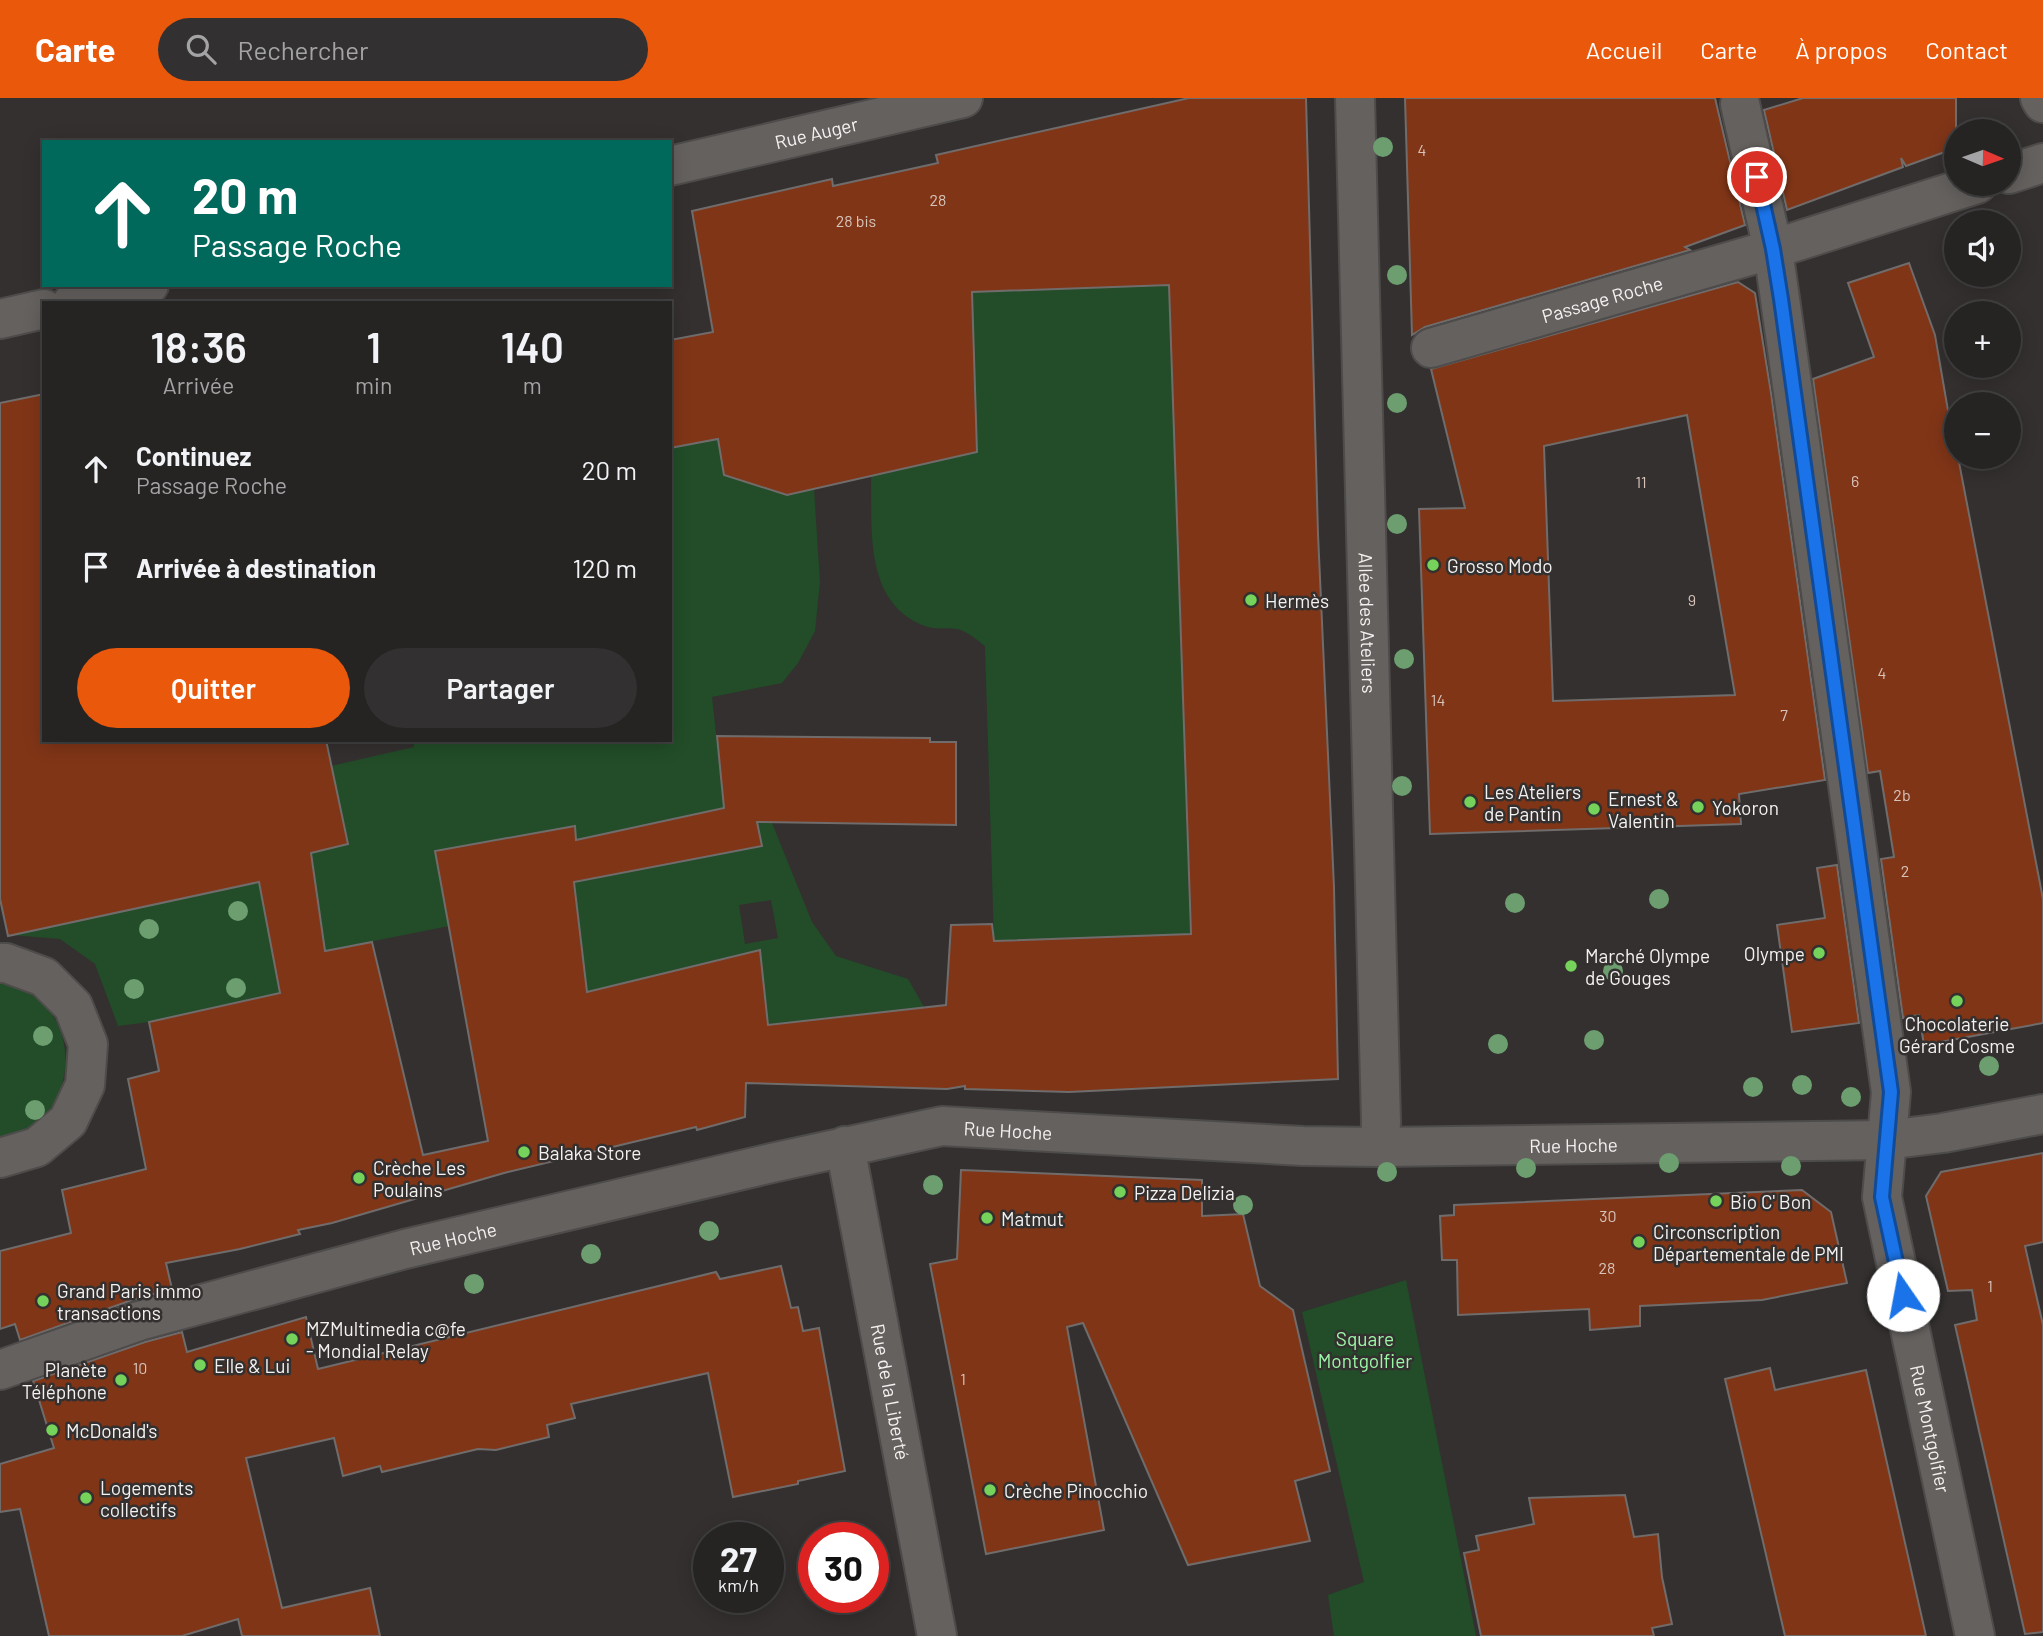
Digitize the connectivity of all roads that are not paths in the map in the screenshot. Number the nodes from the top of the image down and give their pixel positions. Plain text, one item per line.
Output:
1 (962, 98) edge
2 (1355, 98) edge
3 (2040, 98) edge
4 (2043, 103) edge
5 (1740, 104) dead end
6 (2043, 163) edge
7 (672, 166) edge
8 (2021, 170) edge
9 (1944, 195) edge
10 (1773, 249) junction
11 (140, 287) edge
12 (81, 301) edge
13 (42, 309) edge
14 (0, 319) edge
15 (1431, 348) dead end
16 (0, 963) edge
17 (2043, 1114) edge
18 (1886, 1140) junction
19 (845, 1146) junction
20 (1380, 1147) junction
21 (0, 1158) edge
22 (0, 1370) edge
23 (937, 1636) edge
24 (1975, 1636) edge

1 - 7 street, Rue Auger
2 - 20 street, Allée des Ateliers
3 - 4 street
5 - 10 street
6 - 8 street
9 - 10 street, Passage Roche
10 - 15 street, Passage Roche
10 - 18 street
11 - 12 street
13 - 14 street
16 - 21 street
17 - 18 street, Rue Hoche
18 - 20 street, Rue Hoche
18 - 24 street, Rue Montgolfier
19 - 20 street, Rue Hoche
19 - 22 street, Rue Hoche
19 - 23 street, Rue de la Liberté

